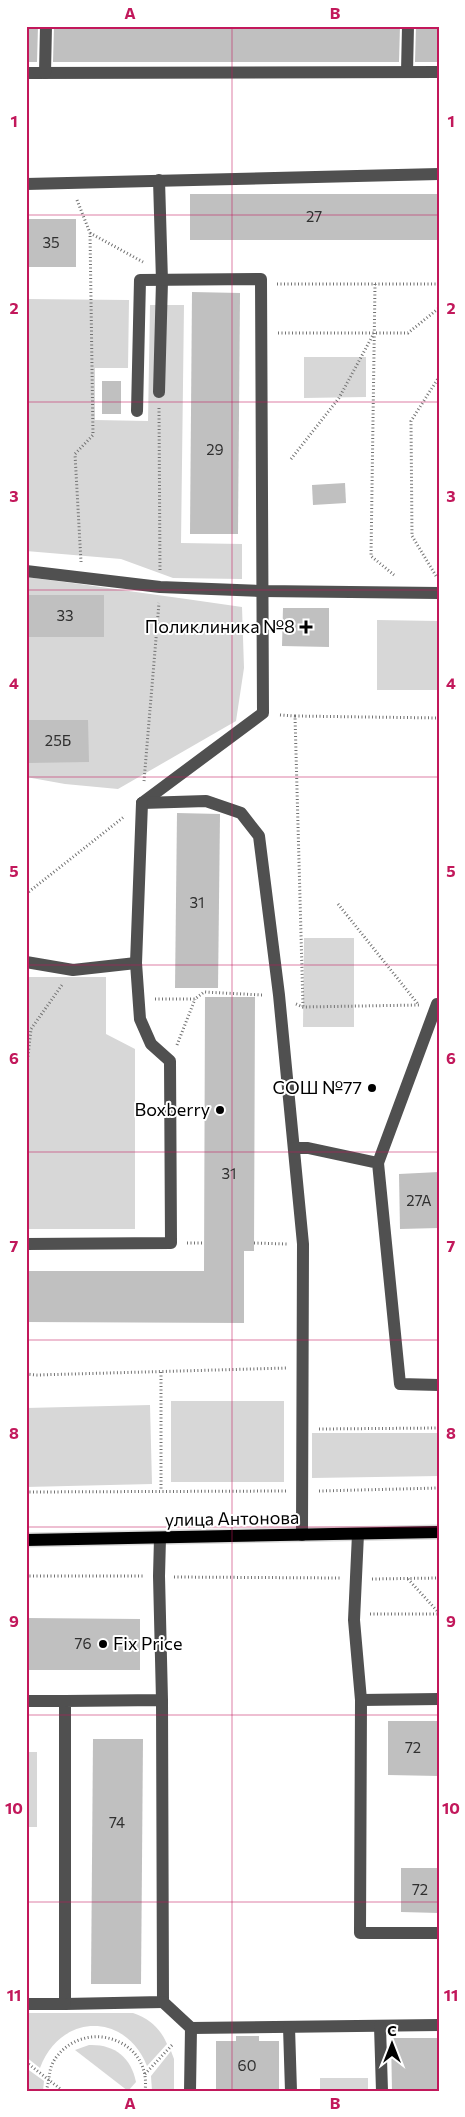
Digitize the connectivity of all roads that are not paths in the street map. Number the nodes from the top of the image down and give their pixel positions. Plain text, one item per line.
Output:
1 (46, 26) edge
2 (408, 26) edge
3 (407, 72) junction
4 (439, 72) edge
5 (26, 73) edge
6 (45, 73) junction
7 (439, 174) edge
8 (159, 180) junction
9 (26, 184) edge
10 (162, 276) junction
11 (159, 392) dead end
12 (137, 411) dead end
13 (26, 570) edge
14 (262, 591) junction
15 (439, 593) edge
16 (142, 803) junction
17 (26, 962) edge
18 (136, 963) junction
19 (438, 1004) edge
20 (294, 1148) junction
21 (378, 1163) junction
22 (26, 1244) edge
23 (439, 1385) edge
24 (439, 1532) edge
25 (358, 1534) junction
26 (302, 1535) junction
27 (160, 1538) junction
28 (26, 1540) edge
29 (439, 1699) edge
30 (162, 1700) junction
31 (361, 1700) junction
32 (26, 1701) edge
33 (64, 1701) junction
34 (439, 1933) edge
35 (163, 2002) junction
36 (26, 2004) edge
37 (65, 2004) junction
38 (439, 2025) edge
39 (380, 2026) junction
40 (290, 2027) junction
41 (191, 2028) junction
42 (190, 2091) edge
43 (291, 2091) edge
44 (382, 2091) edge

1 - 6 street
2 - 3 street
3 - 4 street
3 - 6 street
5 - 6 street
7 - 8 street
8 - 9 street
8 - 10 street
10 - 11 street
10 - 12 street
10 - 14 street
13 - 14 street
14 - 15 street
14 - 16 street
16 - 18 street
16 - 20 street
17 - 18 street
18 - 22 street
19 - 21 street
20 - 21 street
20 - 26 street
21 - 23 street
24 - 25 main road, улица Антонова
25 - 26 main road, улица Антонова
25 - 31 street
26 - 27 main road, улица Антонова
27 - 28 main road, улица Антонова
27 - 30 street
29 - 31 street
30 - 33 street
30 - 35 street
31 - 34 street
32 - 33 street
33 - 37 street
35 - 37 street
35 - 41 street
36 - 37 street
38 - 39 street
39 - 40 street
39 - 44 street
40 - 41 street
40 - 43 street
41 - 42 street

